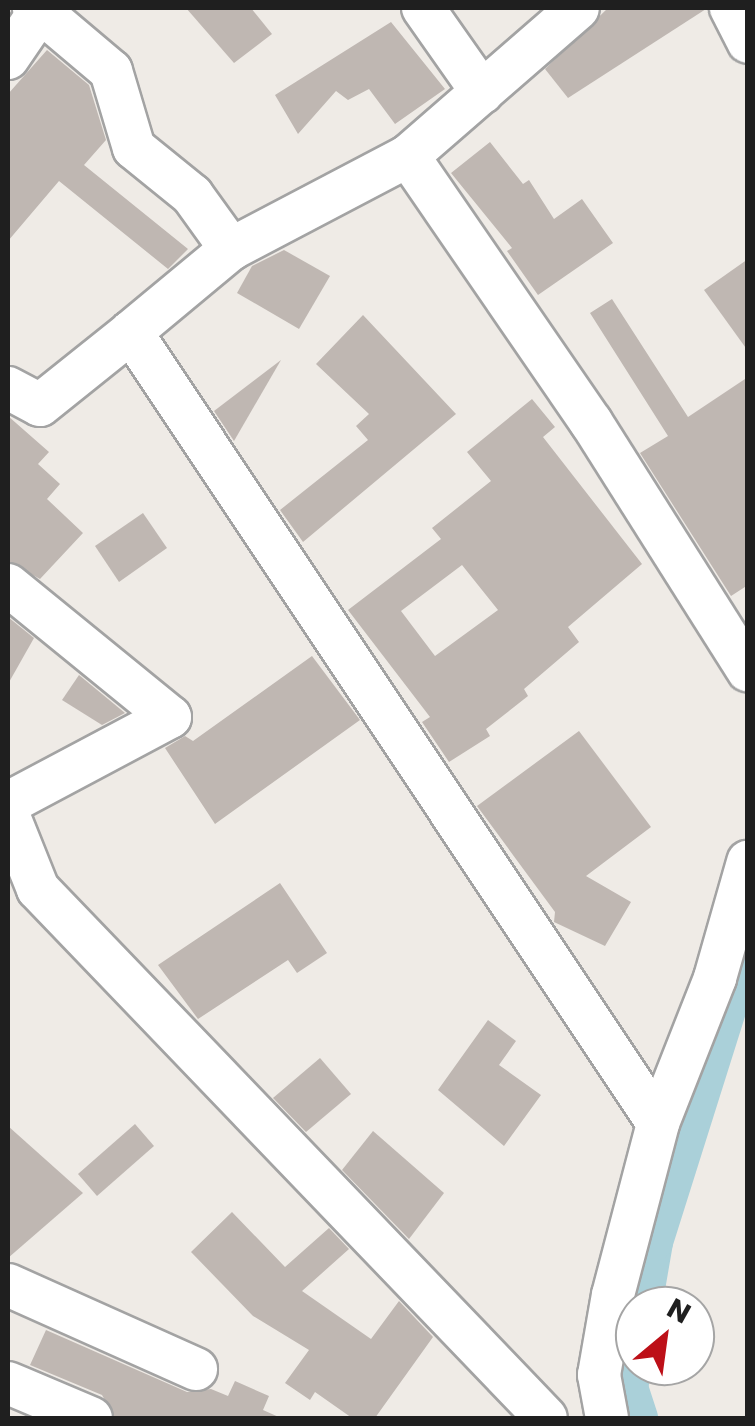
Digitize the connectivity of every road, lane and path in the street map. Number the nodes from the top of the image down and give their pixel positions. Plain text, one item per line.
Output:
1 (423, 8) edge
2 (578, 8) edge
3 (730, 8) edge
4 (37, 10) edge
5 (748, 42) edge
6 (8, 58) edge
7 (482, 92) junction
8 (408, 156) junction
9 (231, 249) junction
10 (131, 332) junction
11 (8, 388) edge
12 (8, 585) edge
13 (748, 670) edge
14 (8, 803) edge
15 (8, 814) edge
16 (748, 862) edge
17 (658, 1123) junction
18 (8, 1285) edge
19 (196, 1369) dead end
20 (8, 1383) edge
21 (91, 1418) edge
22 (546, 1418) edge
23 (607, 1418) edge

1 - 7 street
2 - 7 street
3 - 5 street
4 - 6 street
4 - 9 street
7 - 8 street
8 - 9 street
8 - 13 street
9 - 10 street
10 - 11 street
10 - 17 street
12 - 14 street
15 - 22 street
16 - 17 street
17 - 23 street
18 - 19 street
20 - 21 street

